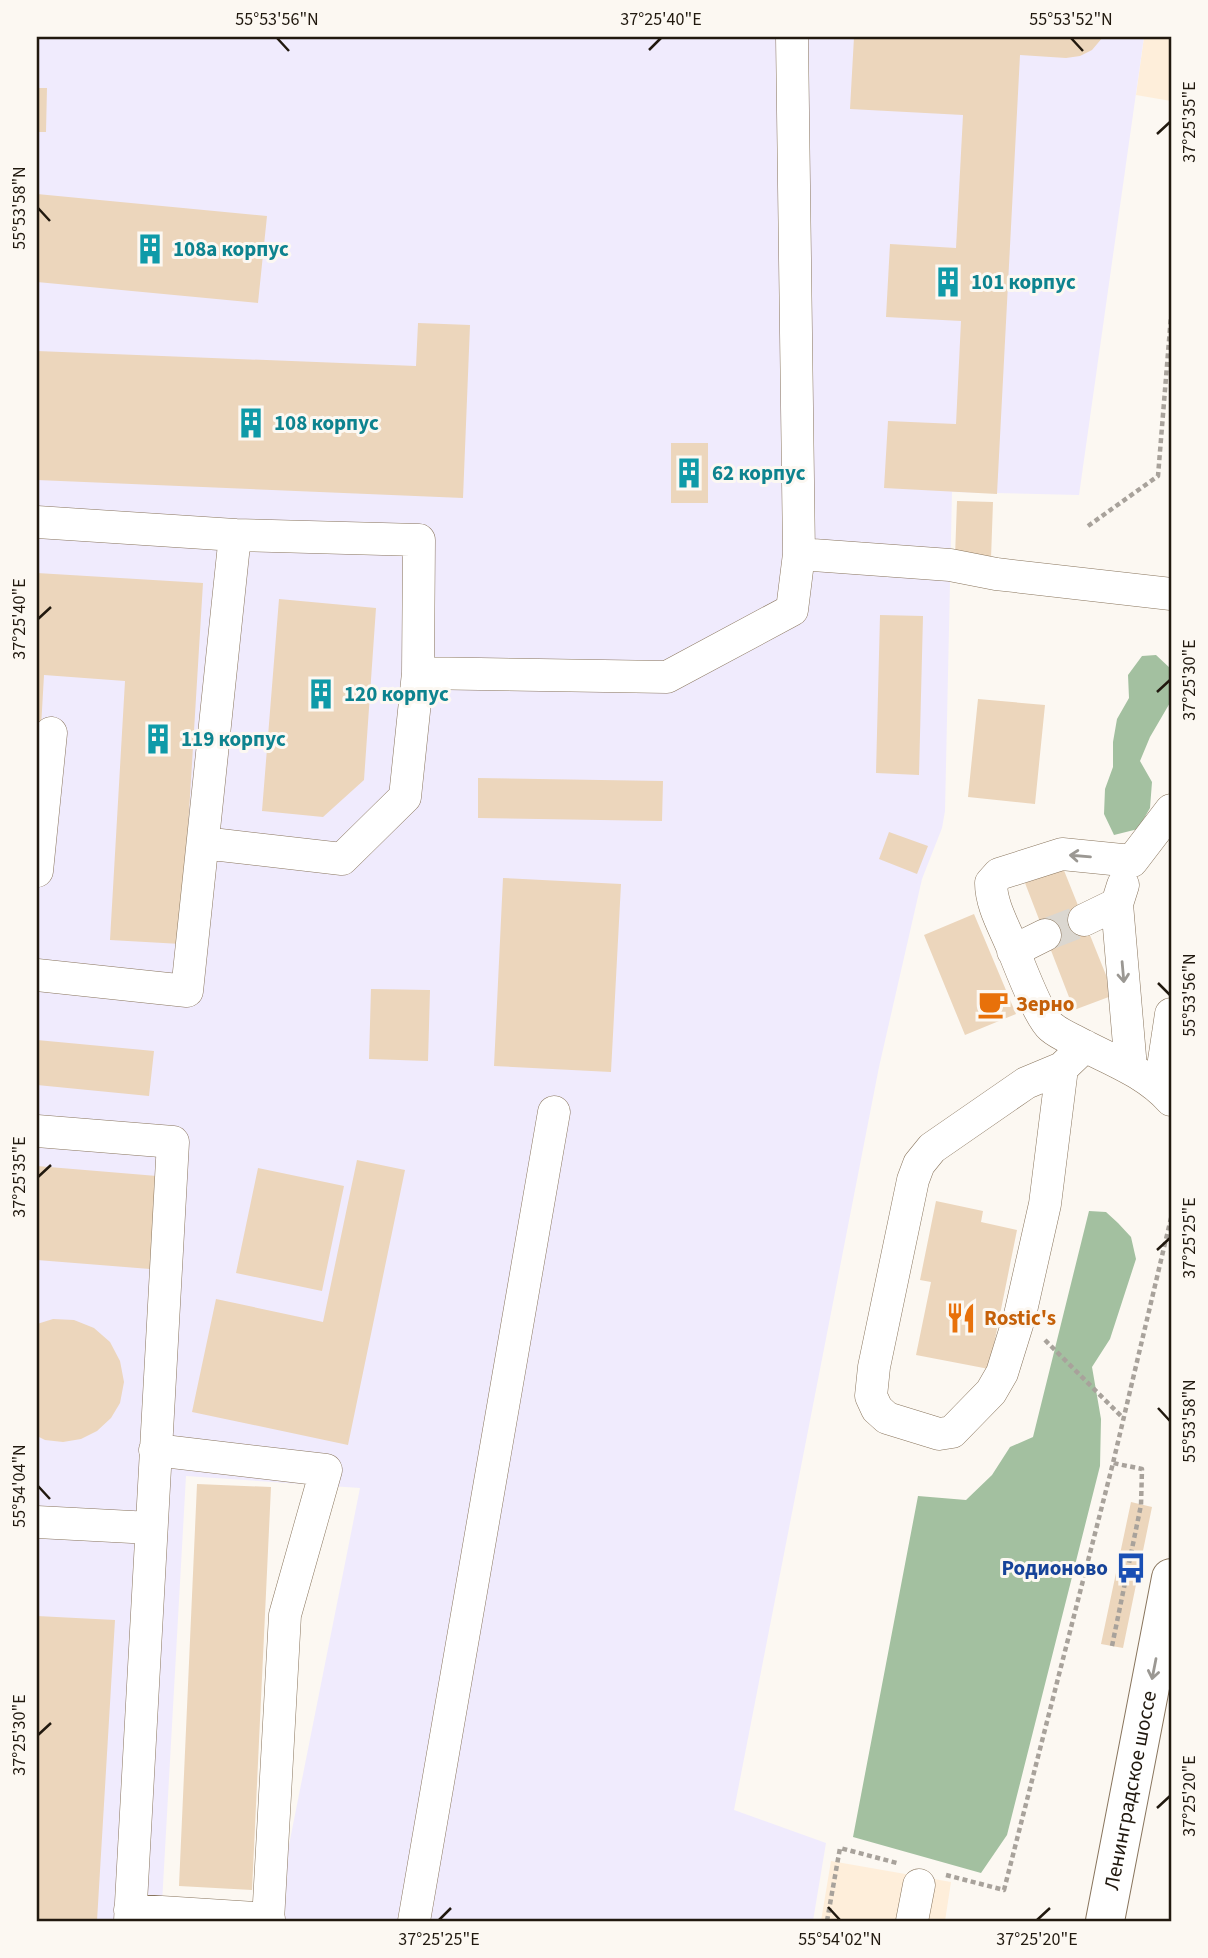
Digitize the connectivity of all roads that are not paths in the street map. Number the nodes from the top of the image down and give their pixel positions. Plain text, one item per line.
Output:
1 (792, 37) edge
2 (37, 522) edge
3 (235, 535) junction
4 (799, 554) junction
5 (1171, 594) edge
6 (418, 673) junction
7 (51, 733) dead end
8 (1171, 810) edge
9 (203, 843) junction
10 (1132, 861) junction
11 (37, 871) edge
12 (1117, 904) junction
13 (1084, 920) tunnel mouth
14 (1045, 935) tunnel mouth
15 (1013, 951) junction
16 (37, 975) edge
17 (1171, 1014) edge
18 (1085, 1046) junction
19 (1062, 1068) junction
20 (1130, 1068) junction
21 (1166, 1093) edge
22 (554, 1112) dead end
23 (37, 1132) edge
24 (155, 1450) junction
25 (37, 1522) edge
26 (151, 1528) junction
27 (1171, 1577) edge
28 (921, 1874) road end
29 (130, 1916) edge
30 (268, 1920) edge
31 (414, 1921) edge
32 (912, 1921) edge
33 (1105, 1921) edge

1 - 4 lane
2 - 3 lane
3 - 6 lane
3 - 9 lane
4 - 5 lane
4 - 6 lane
6 - 9 lane
7 - 11 lane
8 - 10 lane
9 - 16 lane
10 - 12 lane
10 -> 15 lane
12 - 13 lane
12 -> 20 lane
14 - 15 lane
15 - 18 lane
17 - 21 lane
18 - 19 lane
18 - 20 lane
19 - 19 lane
20 - 21 lane
22 - 31 lane
23 - 24 lane
24 - 26 lane
24 - 30 lane
25 - 26 lane
26 - 29 lane
27 -> 33 highway, Ленинградское шоссе
28 - 32 lane
29 - 30 lane

